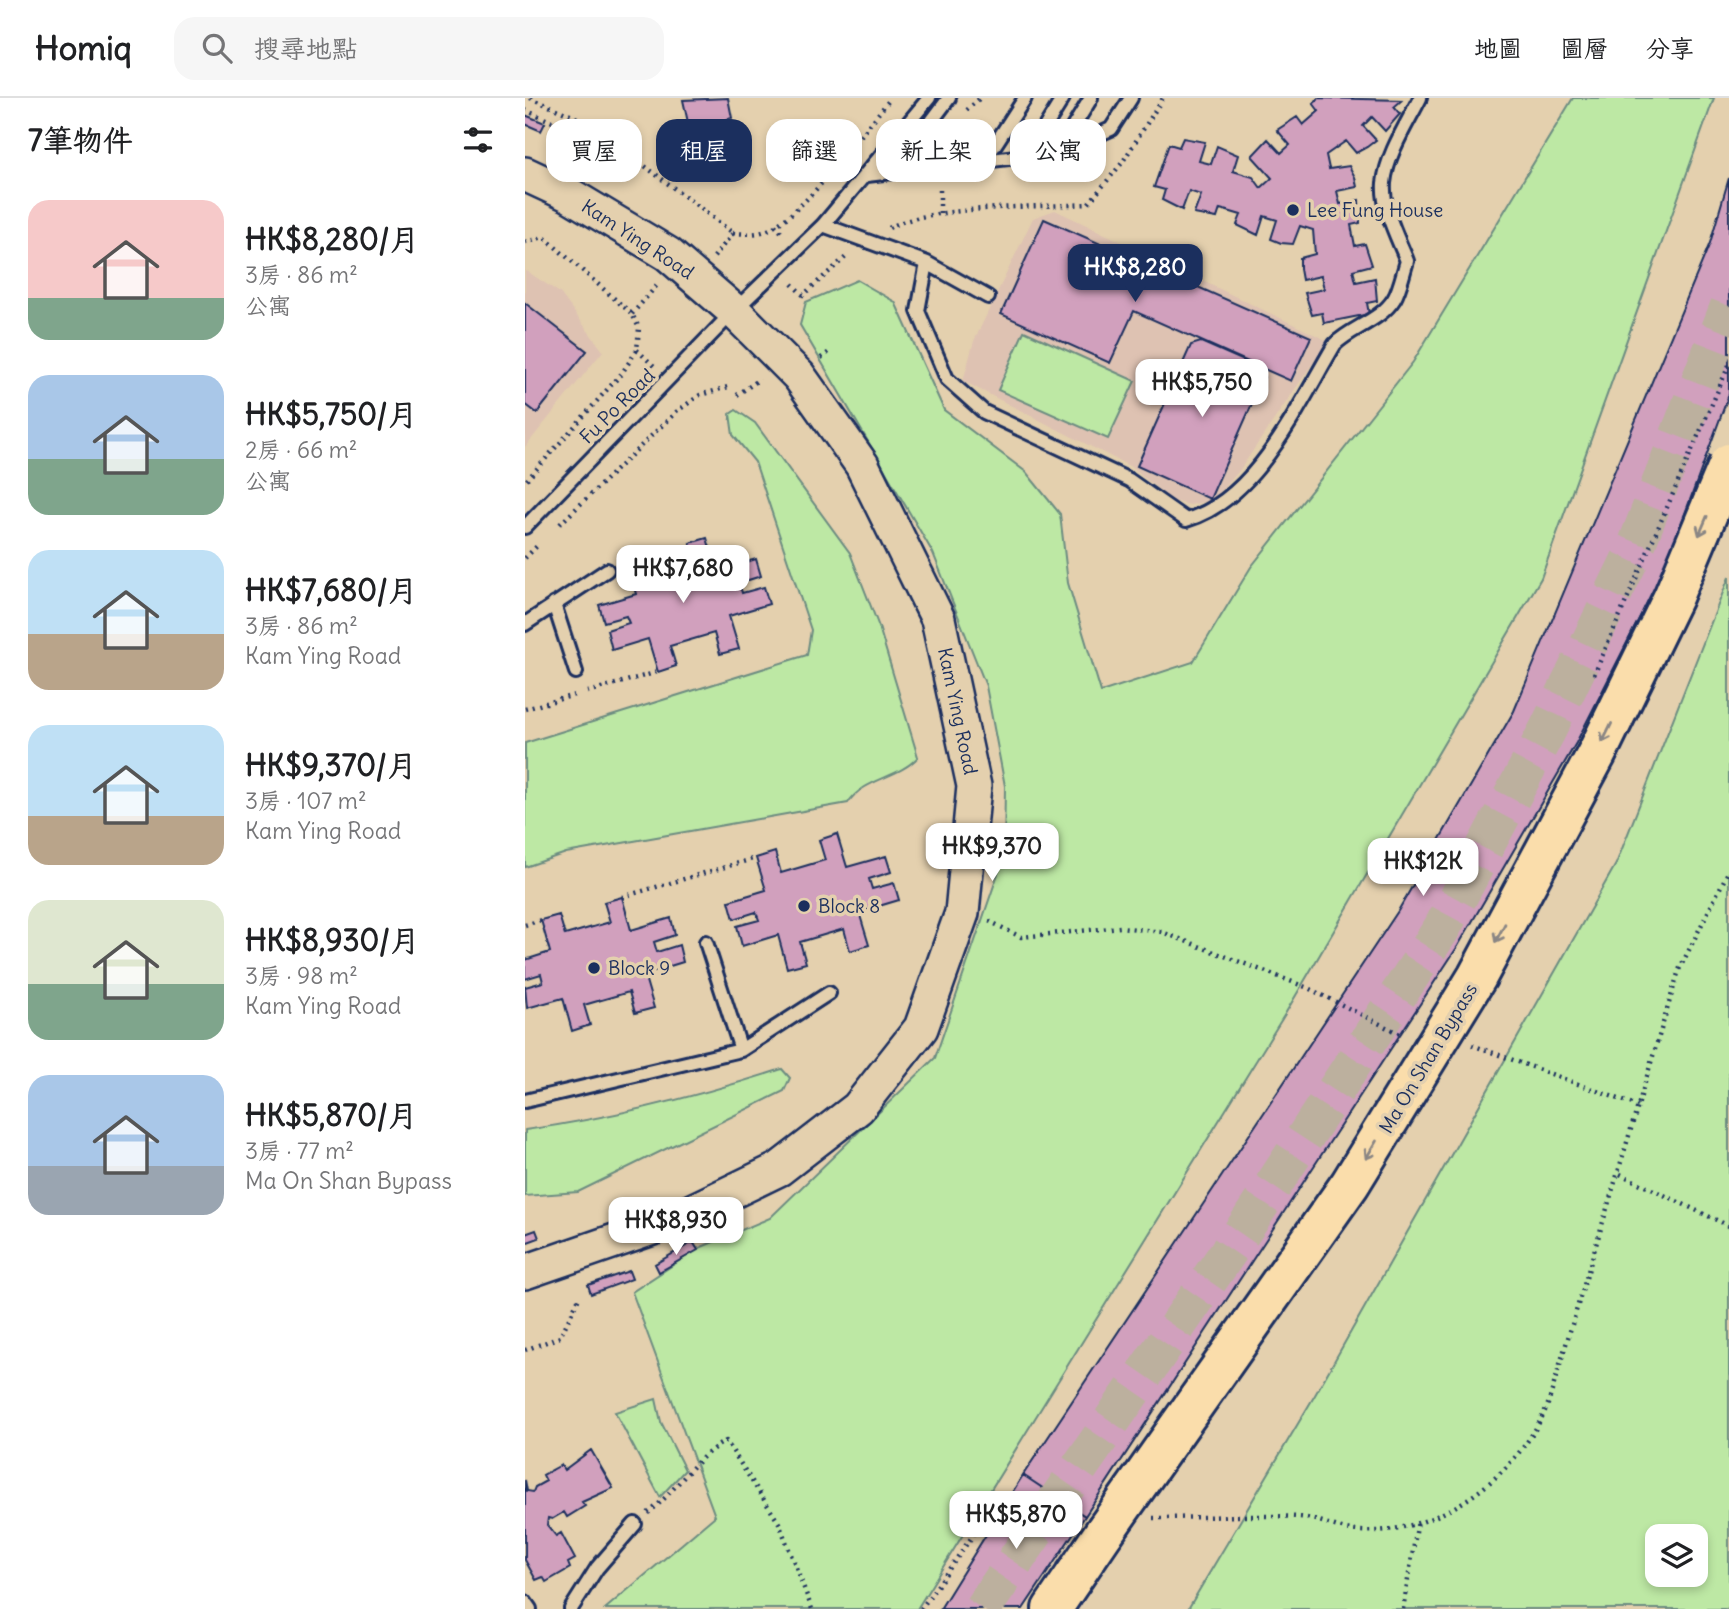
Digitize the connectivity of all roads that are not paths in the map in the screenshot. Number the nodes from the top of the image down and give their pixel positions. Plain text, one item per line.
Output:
1 (929, 98) edge
2 (949, 98) edge
3 (1025, 98) edge
4 (1063, 98) edge
5 (1091, 98) edge
6 (1131, 98) edge
7 (1420, 98) edge
8 (933, 119) edge
9 (1050, 119) edge
10 (1078, 119) edge
11 (1106, 132) edge
12 (996, 143) edge
13 (525, 174) edge
14 (876, 174) edge
15 (867, 176) junction
16 (823, 225) junction
17 (927, 263) junction
18 (988, 297) dead end
19 (734, 310) junction
20 (1729, 463) edge
21 (525, 527) edge
22 (607, 569) dead end
23 (554, 604) junction
24 (525, 624) edge
25 (576, 672) dead end
26 (706, 943) dead end
27 (829, 993) dead end
28 (741, 1050) junction
29 (525, 1101) edge
30 (525, 1272) edge
31 (635, 1524) road end
32 (525, 1602) edge
33 (530, 1609) edge
34 (571, 1609) edge
35 (1052, 1609) edge

1 - 15 lane, Fu Po Road
2 - 8 lane
3 - 12 lane
4 - 9 lane
5 - 10 lane
6 - 11 lane
7 - 17 lane
13 - 19 street, Kam Ying Road
14 - 15 lane
15 - 16 lane, Fu Po Road
16 - 17 lane
16 - 19 lane, Fu Po Road
17 - 18 lane
19 - 21 lane, Fu Po Road
19 - 30 street, Kam Ying Road
20 -> 35 main road, Ma On Shan Bypass, bridge
22 - 23 lane
23 - 24 lane
23 - 25 lane
26 - 28 lane
27 - 28 lane
28 - 29 lane
31 - 34 lane
32 - 33 lane

